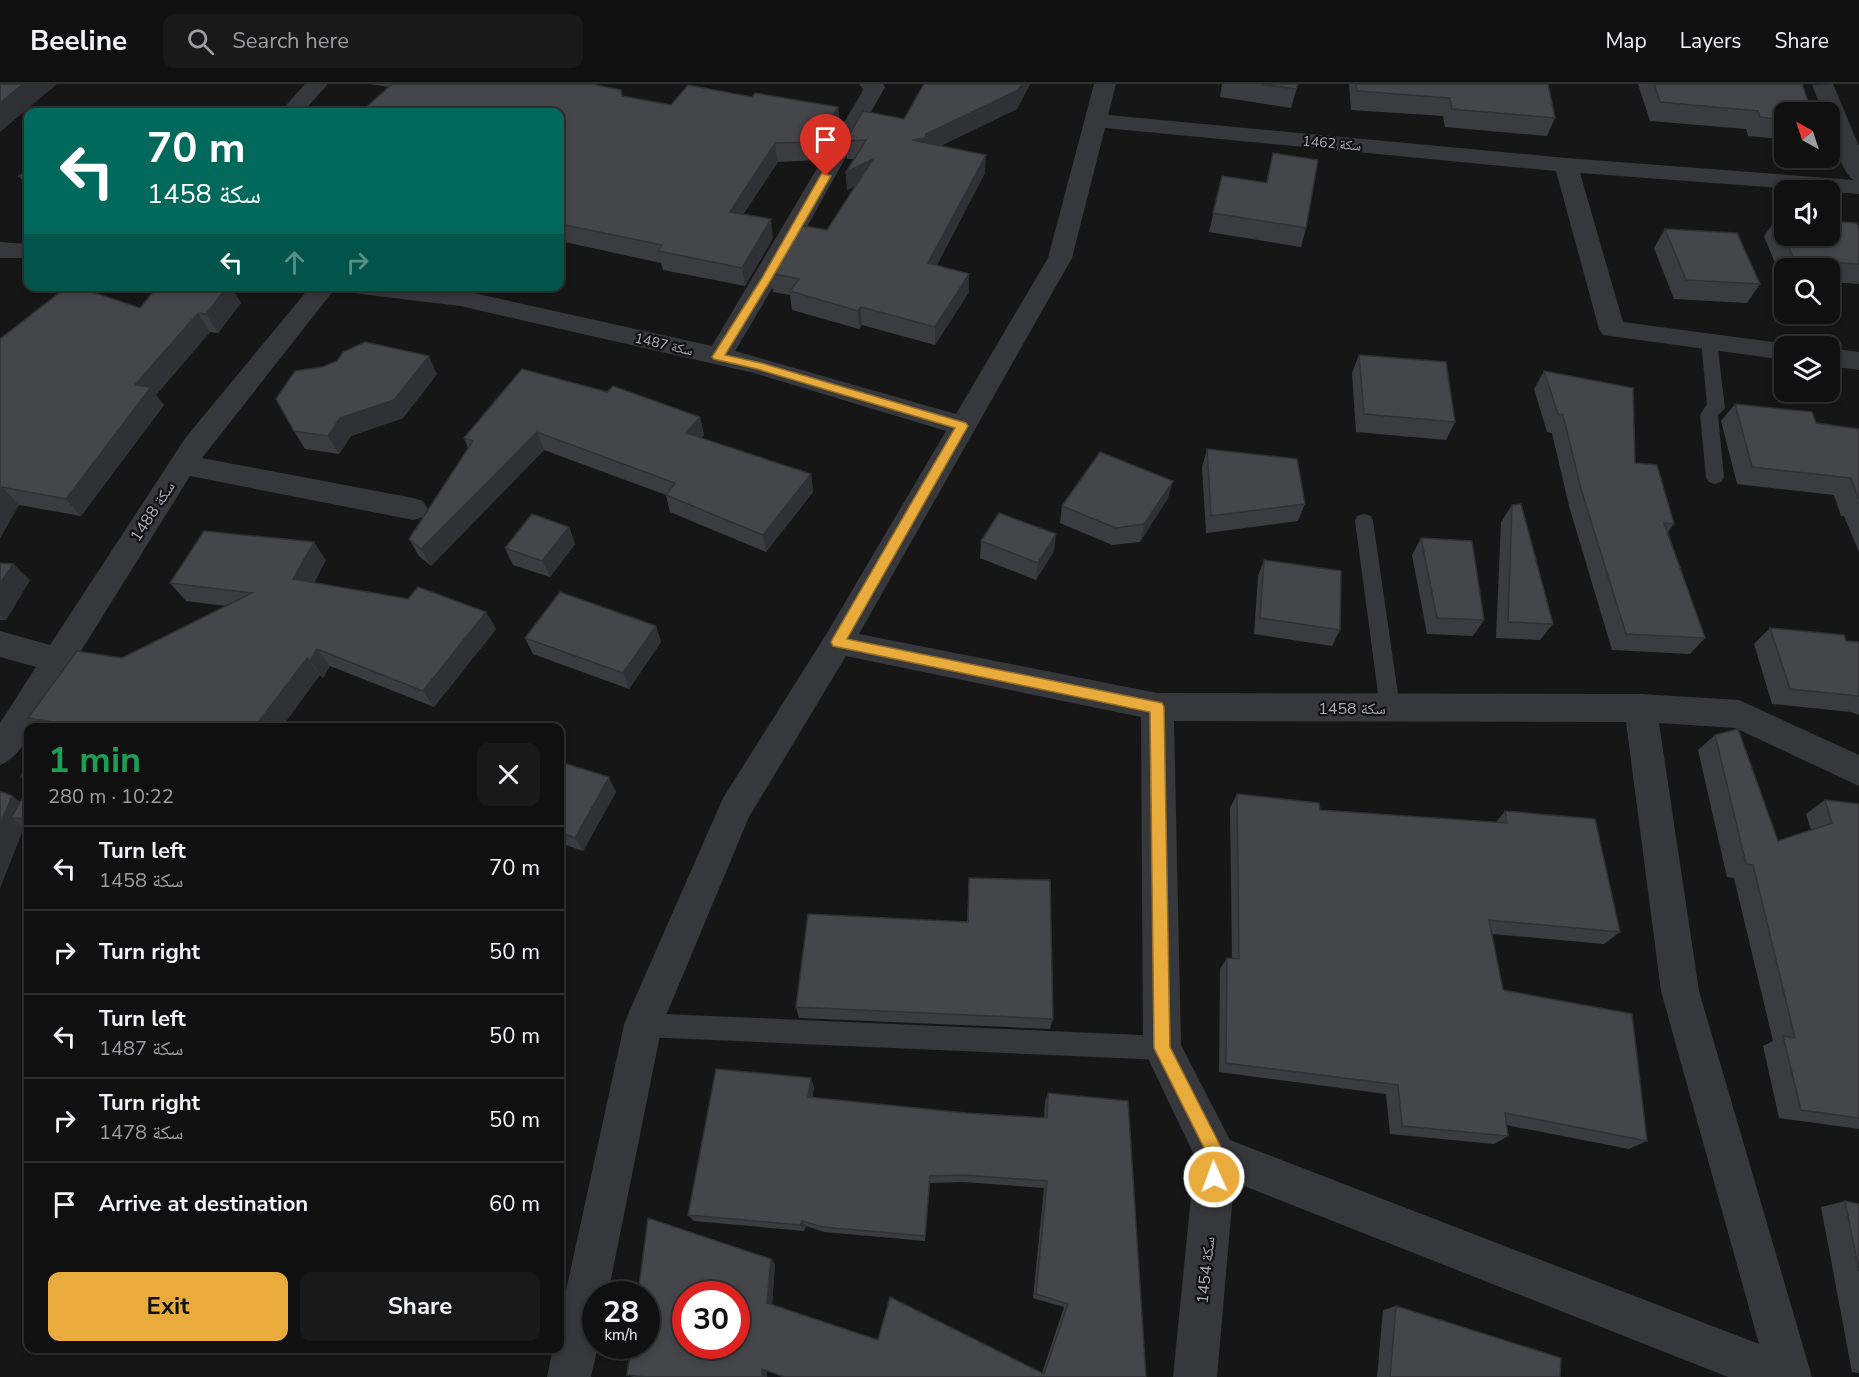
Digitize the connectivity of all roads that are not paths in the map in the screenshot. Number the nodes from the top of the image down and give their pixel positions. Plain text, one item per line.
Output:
1 (317, 84) edge
2 (870, 84) edge
3 (1105, 84) edge
4 (1822, 85) edge
5 (295, 108) edge
6 (1097, 121) junction
7 (1566, 165) junction
8 (1859, 174) edge
9 (1859, 187) edge
10 (0, 250) edge
11 (24, 251) edge
12 (322, 291) edge
13 (402, 291) edge
14 (1709, 341) junction
15 (1774, 350) edge
16 (718, 357) junction
17 (1840, 358) edge
18 (1859, 361) edge
19 (962, 426) junction
20 (182, 464) junction
21 (1715, 477) dead end
22 (413, 509) dead end
23 (1364, 521) dead end
24 (838, 642) junction
25 (0, 644) edge
26 (57, 660) junction
27 (1157, 707) junction
28 (1390, 708) junction
29 (1641, 708) junction
30 (0, 751) edge
31 (1859, 771) edge
32 (643, 1025) junction
33 (1162, 1048) junction
34 (1216, 1155) junction
35 (569, 1377) edge
36 (1195, 1377) edge
37 (1788, 1377) edge

1 - 5 street
2 - 16 street
3 - 6 street
4 - 8 street
6 - 7 street, سكة 1462
6 - 19 street
7 - 9 street, سكة 1462
7 - 14 street
10 - 11 street
12 - 20 street, سكة 1488
13 - 16 street, سكة 1487
14 - 15 street
14 - 21 lane
16 - 19 street, سكة 1487
17 - 18 street
19 - 24 street
20 - 22 street
20 - 26 street, سكة 1488
23 - 28 lane
24 - 27 street, سكة 1458
24 - 32 street
25 - 26 street
26 - 30 street, سكة 1488
27 - 28 street, سكة 1458
27 - 33 street
28 - 29 street, سكة 1458
29 - 31 street, سكة 1458
29 - 37 street
32 - 33 lane
32 - 35 street
33 - 34 street
34 - 36 street, سكة 1454
34 - 37 street

